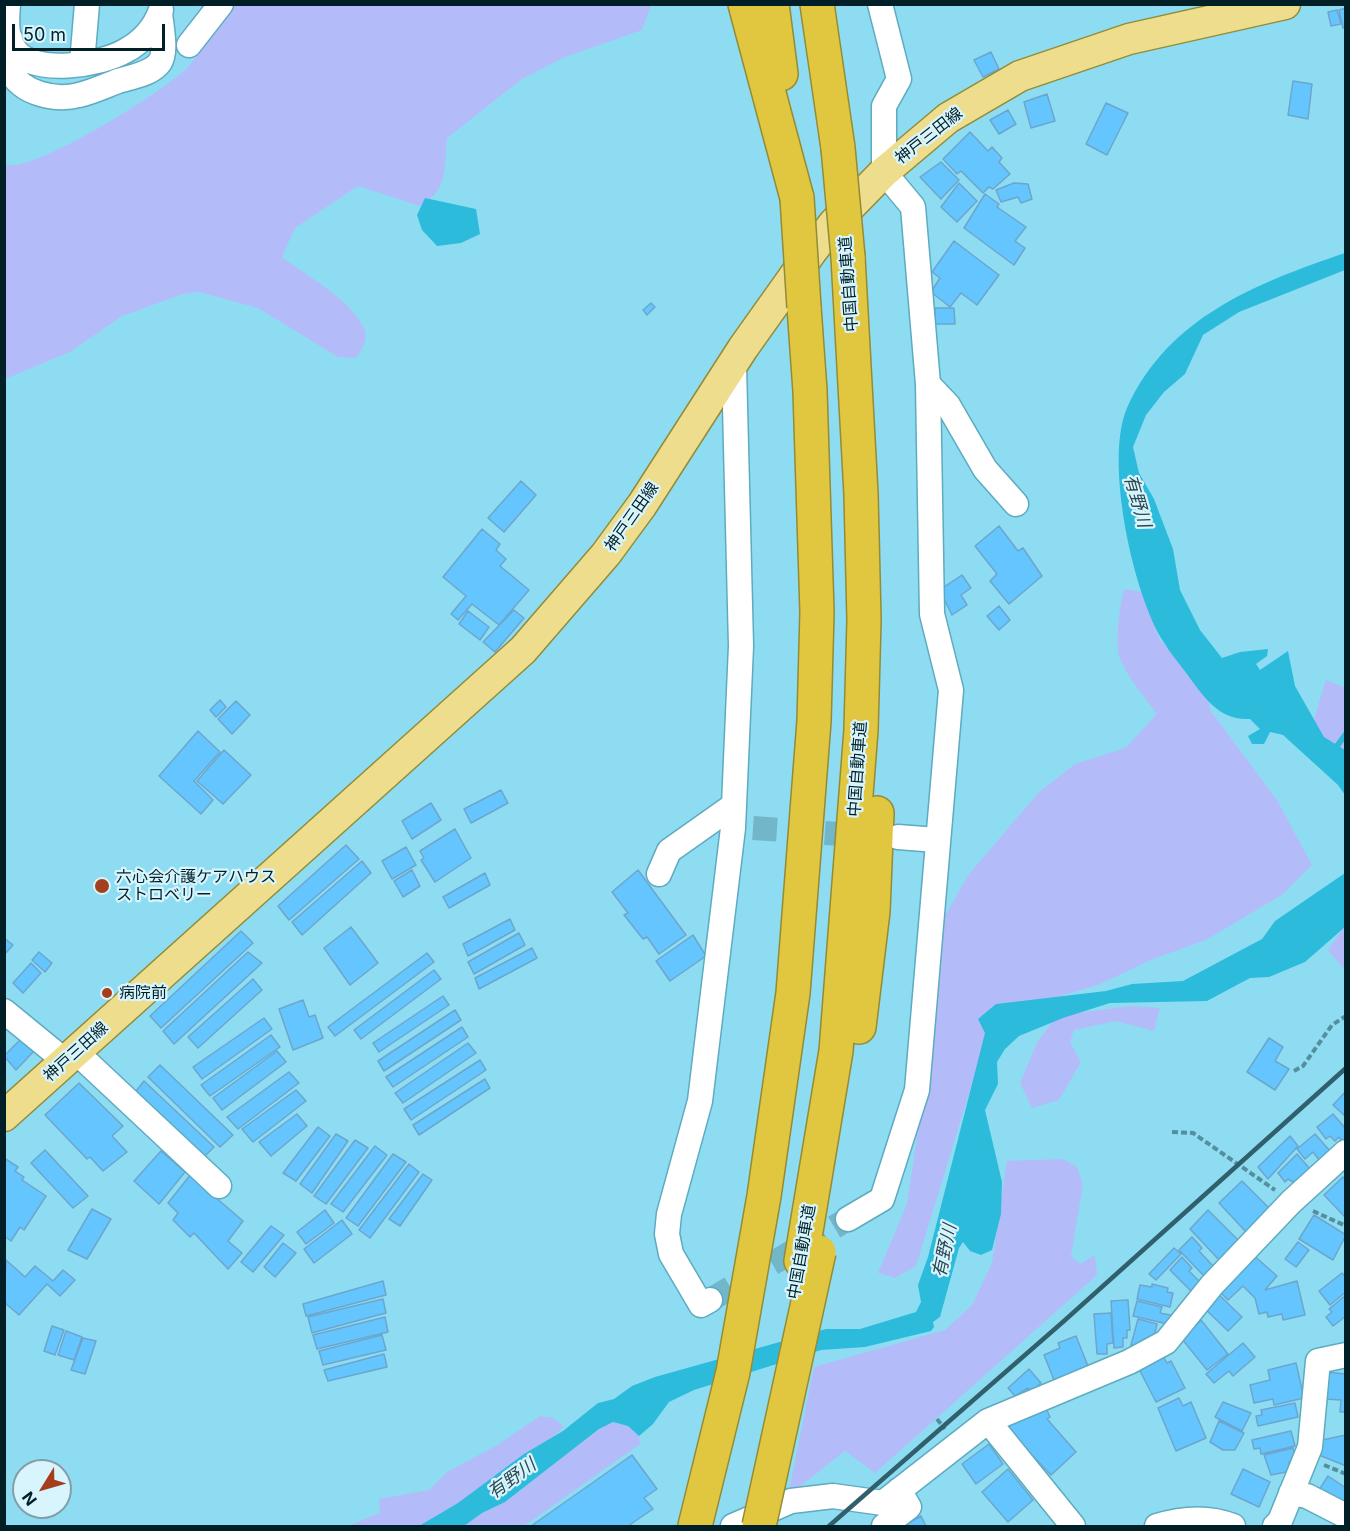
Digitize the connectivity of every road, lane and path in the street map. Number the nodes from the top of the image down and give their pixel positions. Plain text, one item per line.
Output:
1 (8, 4) edge
2 (87, 4) edge
3 (221, 4) edge
4 (745, 4) edge
5 (772, 4) edge
6 (817, 4) edge
7 (880, 4) edge
8 (1285, 4) edge
9 (162, 8) edge
10 (9, 38) junction
11 (189, 45) dead end
12 (82, 63) junction
13 (884, 172) junction
14 (797, 198) junction
15 (734, 366) junction
16 (928, 384) junction
17 (1016, 504) dead end
18 (740, 821) junction
19 (898, 837) dead end
20 (937, 840) junction
21 (659, 874) dead end
22 (4, 1011) edge
23 (1346, 1016) edge
24 (70, 1057) junction
25 (1294, 1071) dead end
26 (4, 1116) edge
27 (1172, 1132) dead end
28 (1346, 1152) edge
29 (219, 1186) dead end
30 (1291, 1202) junction
31 (848, 1219) tunnel mouth
32 (1346, 1226) edge
33 (810, 1257) junction
34 (728, 1298) junction
35 (1346, 1355) edge
36 (988, 1421) junction
37 (899, 1490) junction
38 (1291, 1493) junction
39 (1346, 1516) edge
40 (672, 1527) edge
41 (695, 1527) edge
42 (733, 1527) edge
43 (742, 1527) edge
44 (759, 1527) edge
45 (884, 1527) edge
46 (1073, 1527) edge
47 (1157, 1527) edge
48 (1233, 1527) edge
49 (1275, 1527) edge

1 - 10 street
2 - 12 street
3 - 11 street
4 - 14 highway
5 - 14 highway
6 - 33 highway, 中国自動車道, bridge
7 - 13 street
8 - 13 main road, 神戸三田線
9 - 10 street
9 - 12 street
10 - 12 street
13 - 15 main road, 神戸三田線
13 - 16 street
14 - 34 highway, bridge
15 - 18 street
15 - 24 main road, 神戸三田線
16 - 17 street
16 - 20 street
18 - 21 street
18 - 34 street
19 - 20 street
20 - 31 street
22 - 24 street
23 - 25 path
24 - 26 main road, 神戸三田線
24 - 29 street
27 - 30 path
28 - 30 street
30 - 32 path
30 - 36 street
33 - 43 highway, 中国自動車道
33 - 44 highway, bridge
34 - 40 highway
34 - 41 highway
35 - 38 street
36 - 37 street
36 - 46 street
37 - 42 street
37 - 45 street
38 - 39 street
38 - 49 street
47 - 48 street

